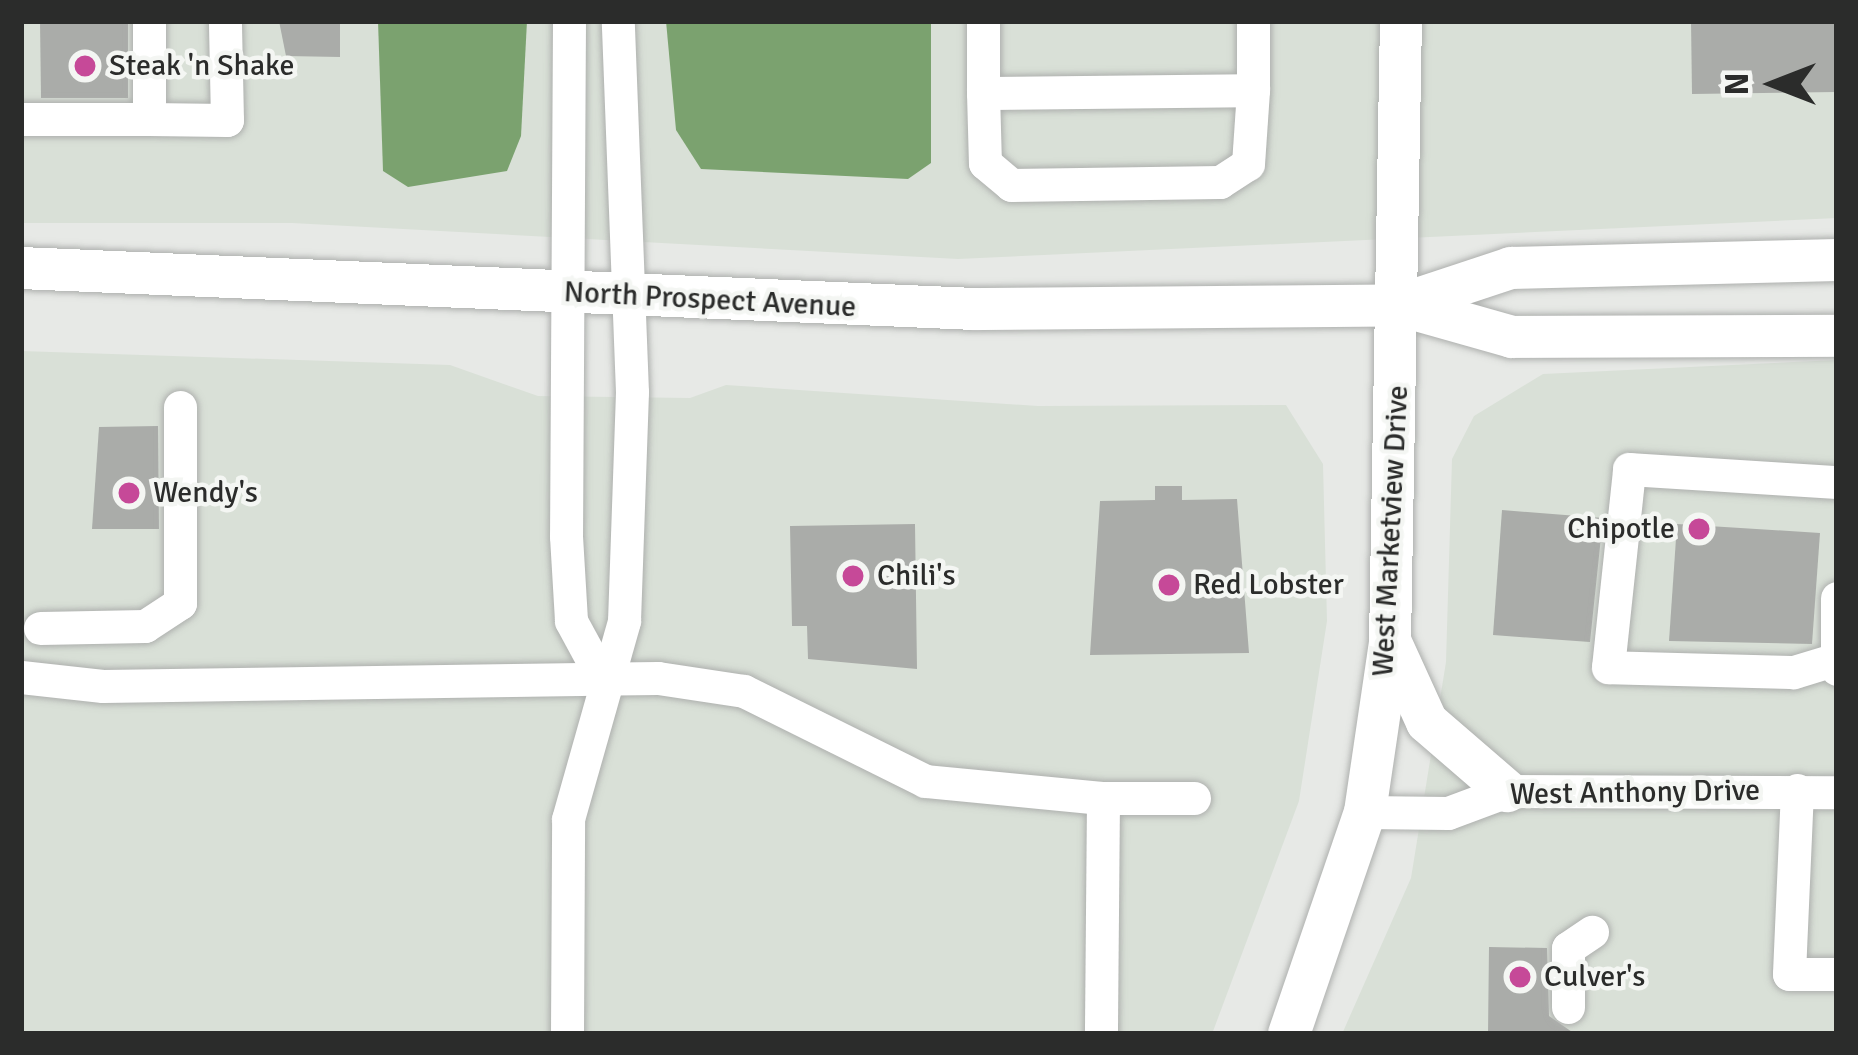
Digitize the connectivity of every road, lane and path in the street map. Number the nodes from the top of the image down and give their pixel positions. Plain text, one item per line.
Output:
1 (149, 21) edge
2 (225, 21) edge
3 (569, 21) edge
4 (618, 21) edge
5 (983, 21) edge
6 (1253, 21) edge
7 (1401, 21) edge
8 (1253, 90) junction
9 (983, 93) junction
10 (21, 119) edge
11 (149, 119) junction
12 (1837, 260) edge
13 (21, 268) edge
14 (569, 293) junction
15 (628, 296) junction
16 (1399, 304) junction
17 (1837, 336) edge
18 (180, 407) dead end
19 (1837, 482) edge
20 (1837, 598) edge
21 (40, 628) dead end
22 (1390, 642) junction
23 (1833, 665) edge
24 (21, 676) edge
25 (602, 678) junction
26 (1797, 790) junction
27 (1507, 791) junction
28 (1837, 792) edge
29 (1102, 798) junction
30 (1194, 798) dead end
31 (1365, 812) junction
32 (1592, 932) dead end
33 (1837, 974) edge
34 (1568, 1006) dead end
35 (1289, 1032) edge
36 (567, 1034) edge
37 (1101, 1034) edge

1 - 11 street
2 - 11 street
3 - 14 street
4 - 15 street
5 - 9 street
6 - 8 street
7 - 16 main road, West Marketview Drive
8 - 9 street
8 - 9 street
10 - 11 street
12 - 16 main road, North Prospect Avenue
13 - 14 main road, North Prospect Avenue
14 - 15 main road, North Prospect Avenue
14 - 25 street
15 - 16 main road, North Prospect Avenue
15 - 25 street
16 - 17 main road, North Prospect Avenue
16 - 22 main road, West Marketview Drive
18 - 21 street
19 - 23 street
20 - 23 street
22 - 27 main road
22 - 31 main road, West Marketview Drive
24 - 25 street
25 - 29 street
25 - 36 street
26 - 27 street, West Anthony Drive
26 - 28 street, West Anthony Drive
26 - 33 street
27 - 31 street, West Anthony Drive
29 - 30 street
29 - 37 street
31 - 35 main road, West Marketview Drive
32 - 34 street

